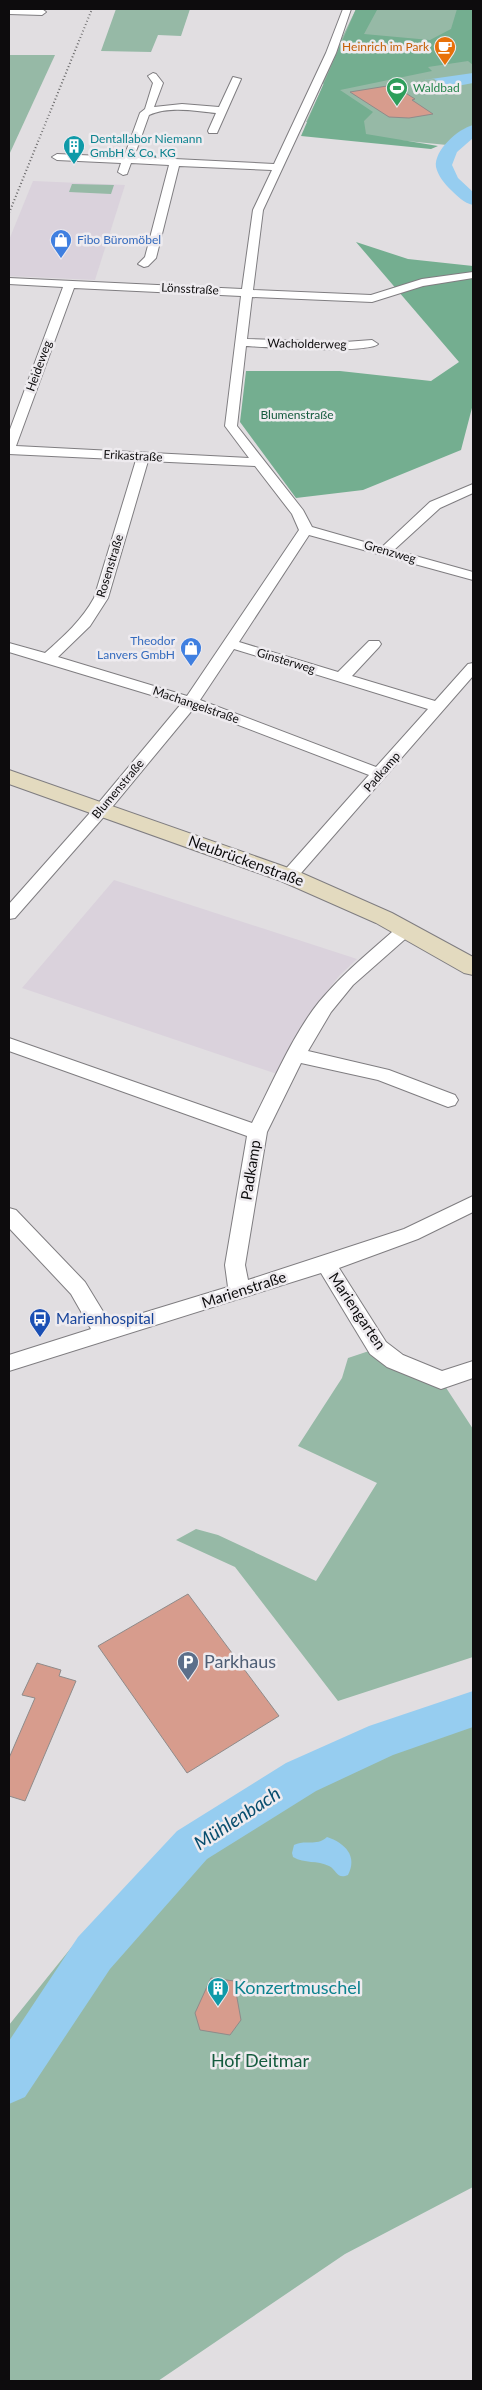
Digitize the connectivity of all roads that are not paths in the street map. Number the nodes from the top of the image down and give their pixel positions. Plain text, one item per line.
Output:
1 (348, 9) edge
2 (9, 11) edge
3 (42, 12) dead end
4 (153, 76) dead end
5 (236, 79) dead end
6 (150, 110) junction
7 (221, 110) junction
8 (213, 131) dead end
9 (57, 157) dead end
10 (129, 161) junction
11 (176, 163) junction
12 (279, 168) junction
13 (123, 172) dead end
14 (144, 264) dead end
15 (473, 275) edge
16 (9, 281) edge
17 (70, 284) junction
18 (247, 292) junction
19 (241, 342) junction
20 (372, 344) dead end
21 (9, 449) edge
22 (142, 457) junction
23 (258, 462) junction
24 (473, 488) edge
25 (306, 530) junction
26 (385, 550) junction
27 (473, 576) edge
28 (231, 644) junction
29 (374, 644) dead end
30 (9, 647) edge
31 (49, 658) junction
32 (473, 667) edge
33 (342, 678) junction
34 (191, 702) junction
35 (438, 707) junction
36 (380, 774) junction
37 (9, 777) edge
38 (102, 809) junction
39 (289, 876) junction
40 (9, 914) edge
41 (406, 930) junction
42 (473, 967) edge
43 (9, 1044) edge
44 (296, 1055) junction
45 (448, 1100) dead end
46 (257, 1132) junction
47 (473, 1203) edge
48 (9, 1215) edge
49 (326, 1264) junction
50 (239, 1292) junction
51 (104, 1332) junction
52 (9, 1363) edge
53 (473, 1369) edge

1 - 12 street
2 - 3 street
4 - 6 street
5 - 7 street
6 - 7 street
6 - 10 street
7 - 8 street
9 - 10 street
10 - 11 street
10 - 13 street
11 - 12 street
11 - 14 street
12 - 18 street
15 - 18 street, Lönsstraße
16 - 17 street, Lönsstraße
17 - 18 street, Lönsstraße
17 - 21 street, Heideweg
18 - 19 street
19 - 20 street, Wacholderweg
19 - 23 street
21 - 22 street, Erikastraße
22 - 23 street, Erikastraße
22 - 31 street, Rosenstraße
23 - 25 street
24 - 26 street
25 - 26 street, Grenzweg
25 - 28 street, Blumenstraße
26 - 27 street, Grenzweg
28 - 33 street, Ginsterweg
28 - 34 street, Blumenstraße
29 - 33 street
30 - 31 street, Machangelstraße
31 - 34 street, Machangelstraße
32 - 35 street, Padkamp
33 - 35 street, Ginsterweg
34 - 36 street, Machangelstraße
34 - 38 street, Blumenstraße
35 - 36 street, Padkamp
36 - 39 street, Padkamp
37 - 38 street, Neubrückenstraße
38 - 39 street, Neubrückenstraße
38 - 40 street, Blumenstraße
39 - 41 street, Neubrückenstraße
41 - 42 street, Neubrückenstraße
41 - 44 street, Padkamp
43 - 46 street
44 - 45 street
44 - 46 street, Padkamp
46 - 50 street, Padkamp
47 - 49 street, Marienstraße
48 - 51 street
49 - 50 street, Marienstraße
49 - 53 street, Mariengarten
50 - 51 street, Marienstraße
51 - 52 street, Marienstraße

